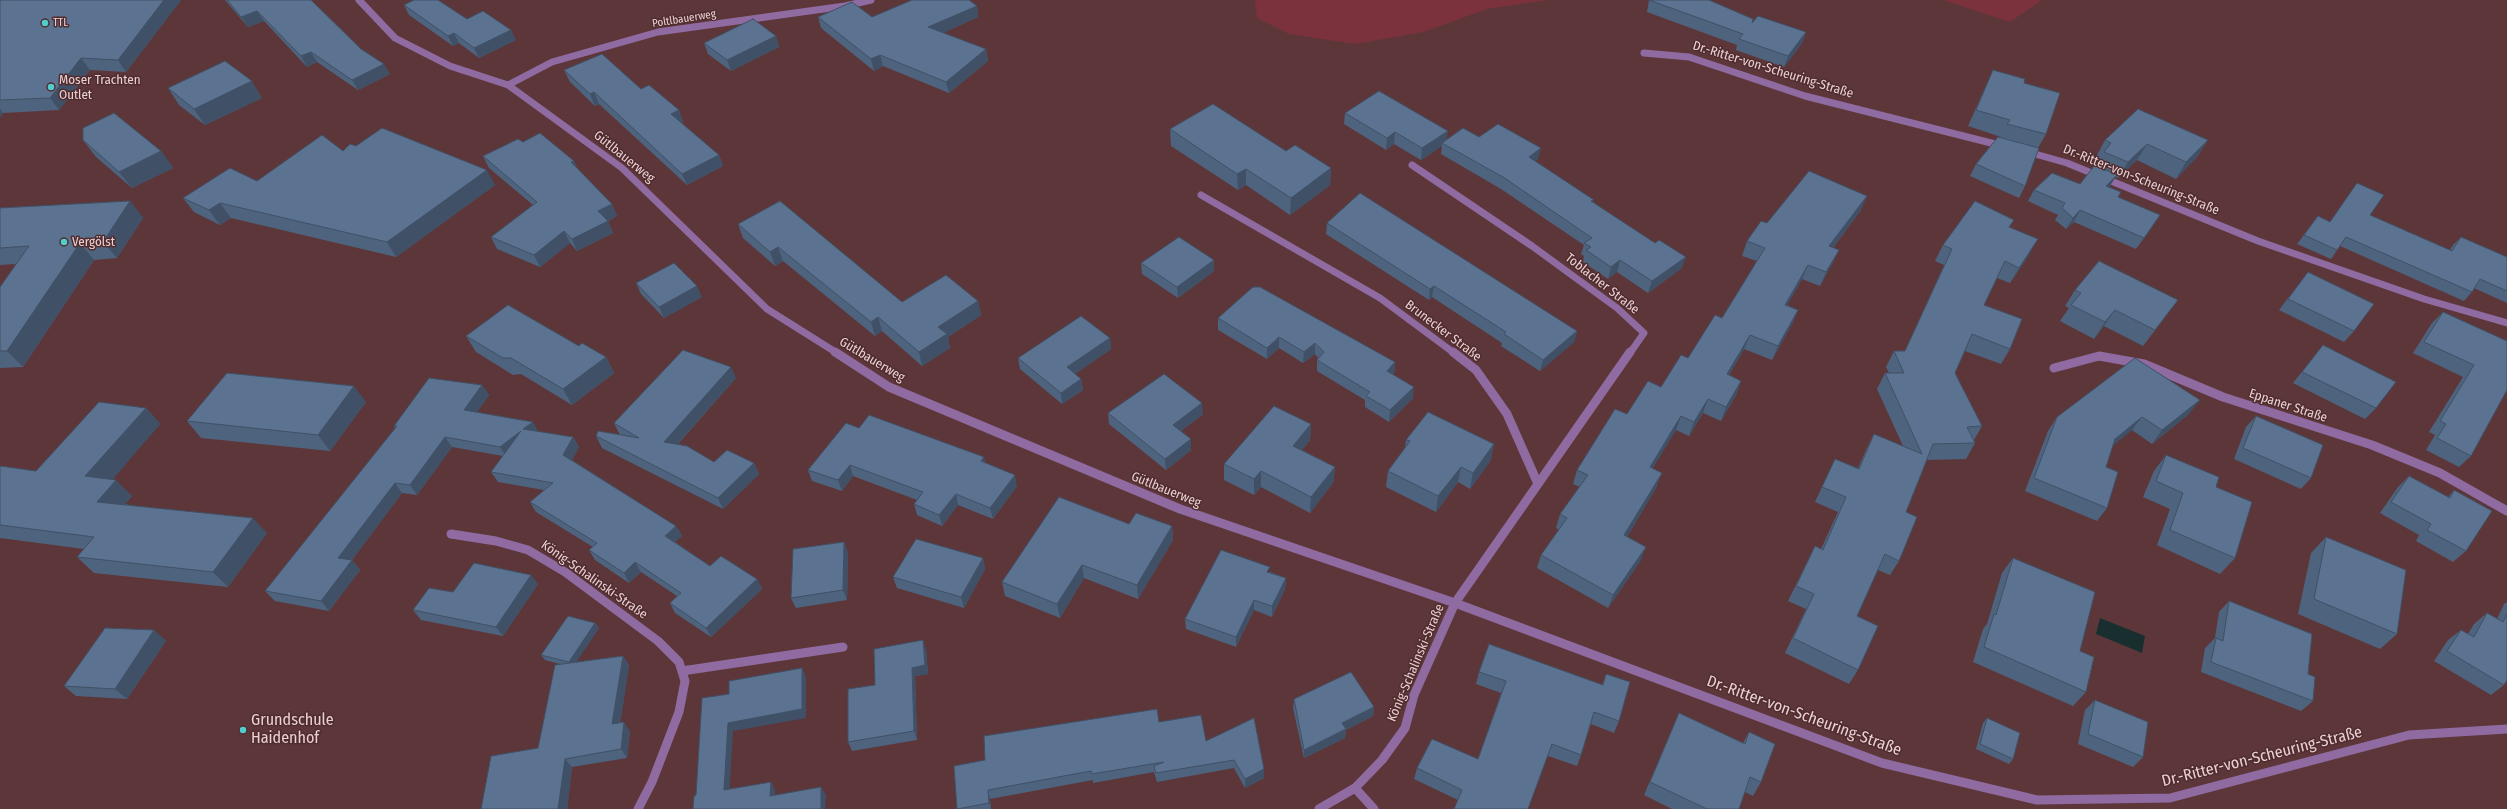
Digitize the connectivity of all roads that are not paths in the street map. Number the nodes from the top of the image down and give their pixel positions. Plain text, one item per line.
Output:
1 (359, 0) edge
2 (871, 0) edge
3 (1644, 53) dead end
4 (508, 85) junction
5 (2013, 148) edge
6 (2020, 150) edge
7 (1412, 165) dead end
8 (1200, 195) dead end
9 (2507, 323) edge
10 (2054, 368) dead end
11 (1538, 484) junction
12 (2507, 511) edge
13 (451, 534) dead end
14 (1455, 603) junction
15 (843, 647) dead end
16 (682, 671) junction
17 (2507, 729) edge
18 (1355, 788) junction
19 (638, 809) edge
20 (1319, 809) edge
21 (1374, 809) edge

1 - 4 street, Gütlbauerweg
2 - 4 street, Poltlbauerweg
3 - 5 street, Dr.-Ritter-von-Scheuring-Straße
4 - 14 street, Gütlbauerweg
6 - 9 street, Dr.-Ritter-von-Scheuring-Straße
7 - 11 street, Toblacher Straße
8 - 11 street, Brunecker Straße
10 - 12 street, Eppaner Straße
11 - 14 street
13 - 16 street, König-Schalinski-Straße
14 - 17 street, Dr.-Ritter-von-Scheuring-Straße
14 - 18 street, König-Schalinski-Straße
15 - 16 street
16 - 19 street, König-Schalinski-Straße
18 - 20 street, König-Schalinski-Straße
18 - 21 street

